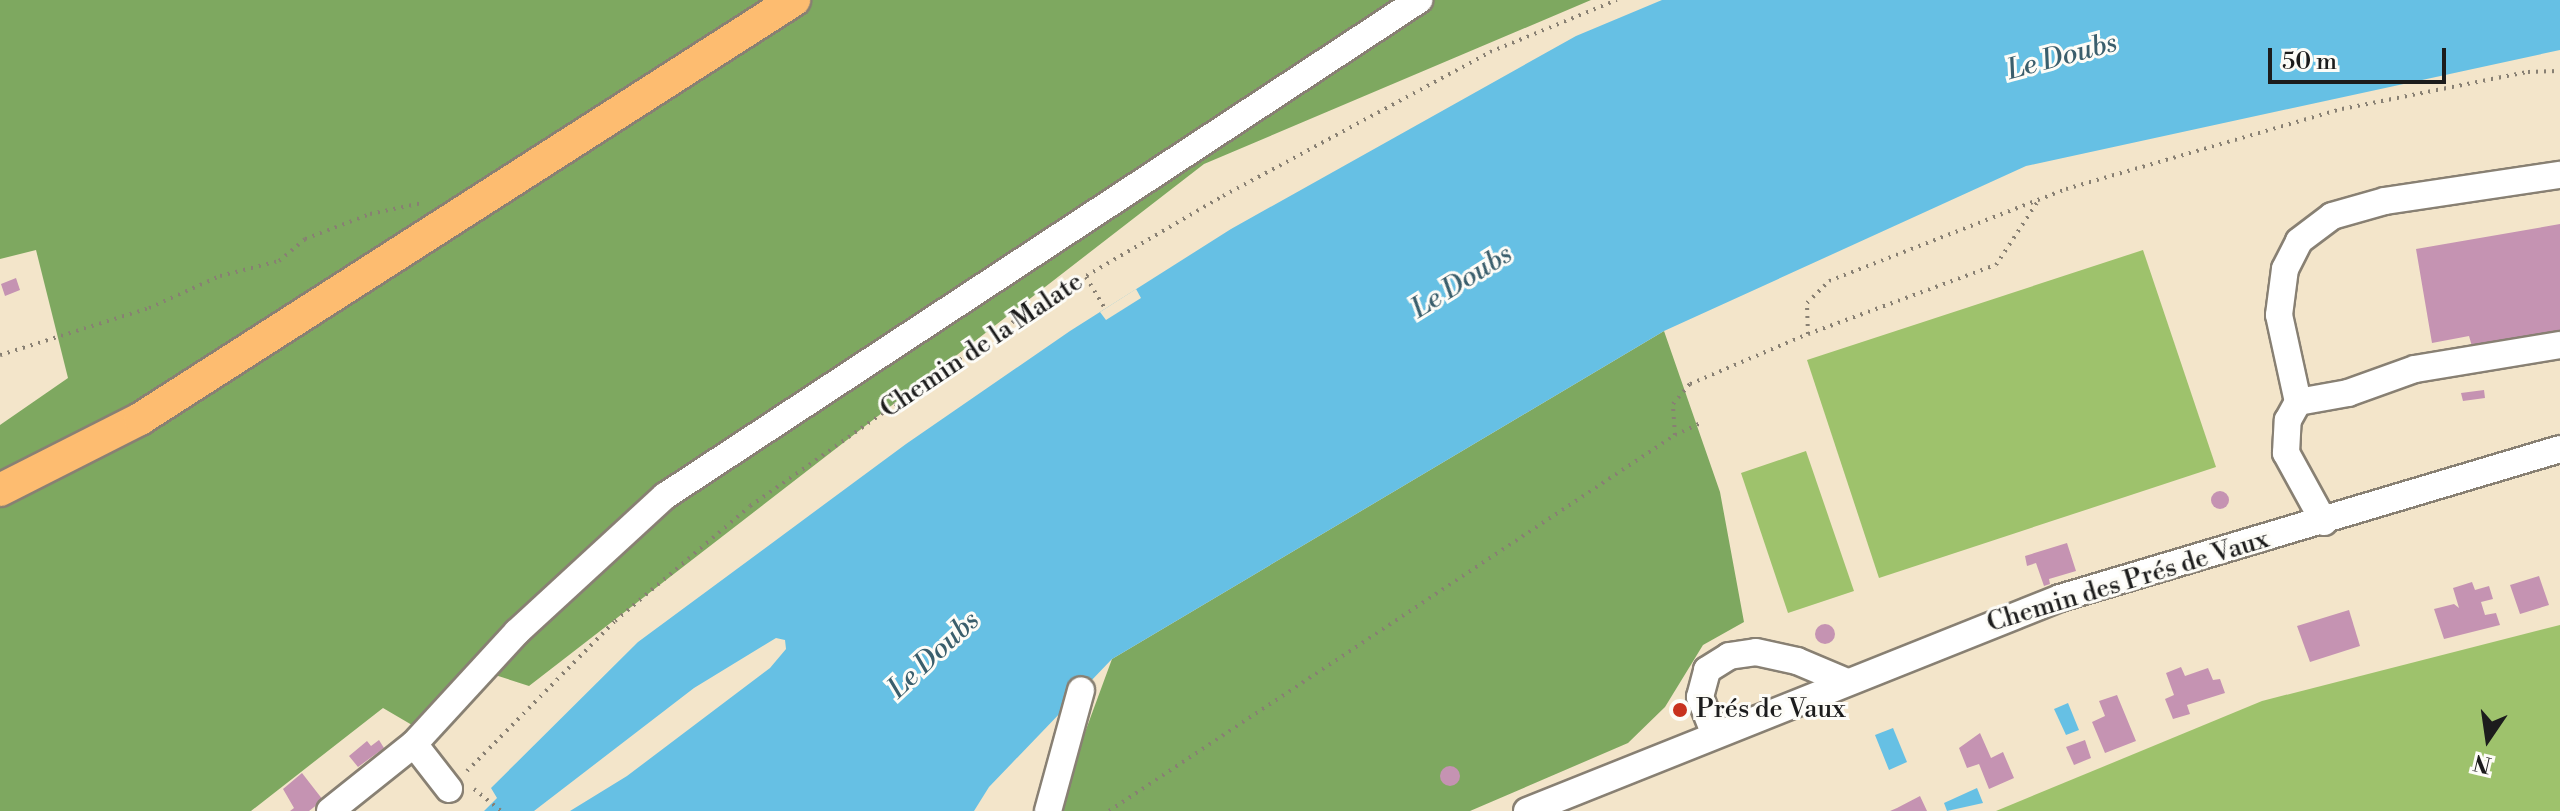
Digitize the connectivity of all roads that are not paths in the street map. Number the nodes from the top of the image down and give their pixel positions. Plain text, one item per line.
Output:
1 (794, 0) edge
2 (1419, 0) edge
3 (2560, 175) edge
4 (2560, 345) edge
5 (2298, 402) junction
6 (2560, 449) edge
7 (0, 490) edge
8 (2324, 522) junction
9 (1847, 682) junction
10 (1081, 690) dead end
11 (1715, 735) junction
12 (414, 744) junction
13 (459, 792) road end
14 (330, 811) edge
15 (1048, 811) edge
16 (1527, 811) edge

1 - 7 main road
2 - 12 street, Chemin de la Malate
3 - 5 street
4 - 5 street
5 - 8 street
6 - 8 street, Chemin des Prés de Vaux
8 - 9 street, Chemin des Prés de Vaux
9 - 11 street, Chemin des Prés de Vaux
9 - 11 street
10 - 15 street
11 - 16 street, Chemin des Prés de Vaux
12 - 13 street
12 - 14 street, Chemin de la Malate

